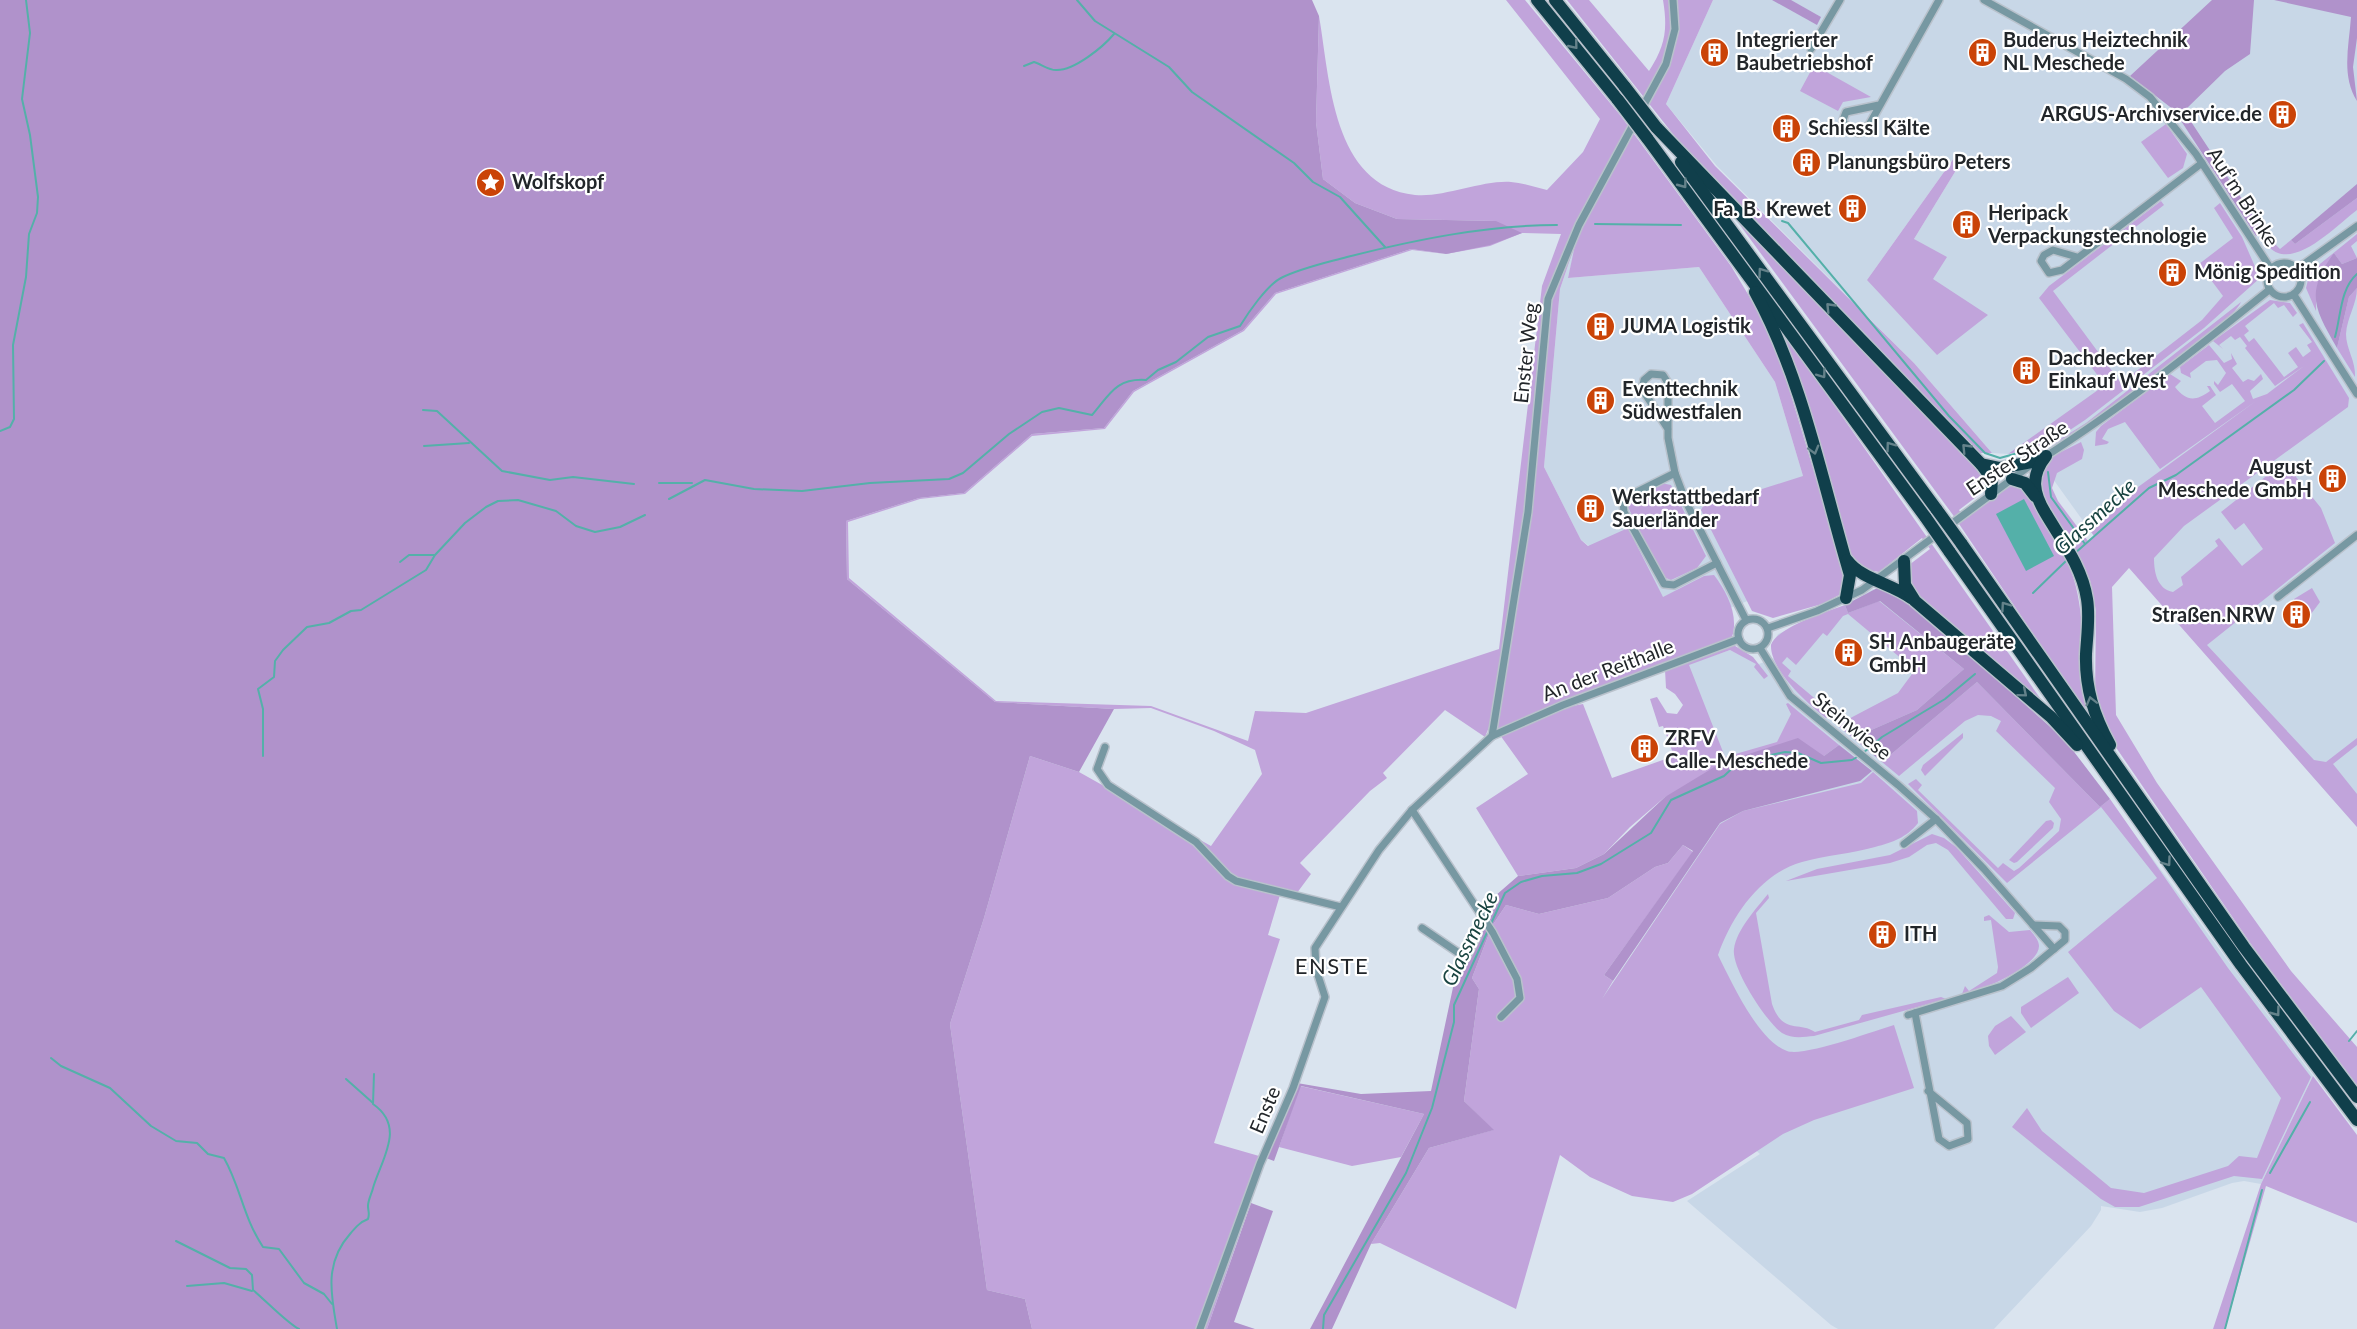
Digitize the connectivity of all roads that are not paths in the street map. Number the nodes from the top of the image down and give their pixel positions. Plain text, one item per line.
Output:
1 (1537, 0) edge
2 (1555, 0) edge
3 (1673, 0) edge
4 (1840, 0) edge
5 (1939, 0) edge
6 (1984, 0) edge
7 (1811, 49) dead end
8 (1879, 105) junction
9 (1656, 127) junction
10 (2202, 163) junction
11 (2357, 226) edge
12 (1726, 242) junction
13 (2077, 257) junction
14 (2271, 269) junction
15 (2297, 269) junction
16 (2269, 290) junction
17 (2294, 295) junction
18 (2357, 394) edge
19 (1668, 429) junction
20 (2042, 458) junction
21 (1981, 464) junction
22 (1675, 473) junction
23 (2012, 479) junction
24 (1991, 494) junction
25 (2036, 496) junction
26 (2357, 535) edge
27 (1844, 556) junction
28 (1904, 561) junction
29 (1717, 563) junction
30 (1878, 580) junction
31 (2278, 597) dead end
32 (1846, 598) junction
33 (1915, 601) junction
34 (1746, 620) junction
35 (1767, 628) junction
36 (1738, 639) junction
37 (1760, 648) junction
38 (1492, 736) junction
39 (1105, 747) dead end
40 (2146, 809) junction
41 (1412, 810) junction
42 (2133, 815) junction
43 (1936, 819) junction
44 (1904, 844) dead end
45 (1341, 908) junction
46 (1483, 920) junction
47 (2033, 925) junction
48 (1422, 928) dead end
49 (2054, 949) junction
50 (1501, 1017) dead end
51 (1928, 1091) junction
52 (2357, 1097) edge
53 (2355, 1118) edge
54 (1200, 1329) edge

1 -> 12 highway, bridge
2 - 9 highway, bridge
3 - 38 street, Enster Weg
4 - 7 street
5 - 8 street
6 - 10 street, Auf'm Brinke
8 - 8 street
21 -> 9 highway
40 -> 9 highway, bridge
10 - 13 street
10 - 14 street, Auf'm Brinke
11 - 15 street
12 -> 27 highway
12 -> 42 highway, bridge
13 - 13 street
14 - 15 street
14 - 16 street
15 - 17 street
16 - 17 street
16 - 20 street, Enster Straße
17 - 18 street
19 - 19 street
19 - 22 street
20 - 21 highway
20 - 23 street, Enster Straße
20 - 25 highway
21 - 24 highway
22 - 29 street
22 - 29 street
23 - 24 street, Enster Straße
23 - 25 highway
24 - 28 street, Enster Straße
40 -> 25 highway
26 - 31 street
27 - 30 highway
27 - 32 highway
28 - 30 street, Enster Straße
28 - 33 highway
29 - 34 street
30 - 32 street, Enster Straße
30 - 33 highway
32 - 35 street, Enster Straße
33 -> 42 highway
34 - 35 street
34 - 36 street
35 - 37 street
36 - 37 street
36 - 38 street, An der Reithalle
37 - 43 street, Steinwiese
38 - 41 street, Enste
39 - 45 street
40 - 52 highway
41 - 45 street, Enste
41 - 46 street
42 -> 53 highway
43 - 44 street
43 - 47 street, Steinwiese
45 - 54 street, Enste
46 - 48 street
46 - 50 street
47 - 49 street, Steinwiese
47 - 49 street
49 - 51 street
51 - 51 street

